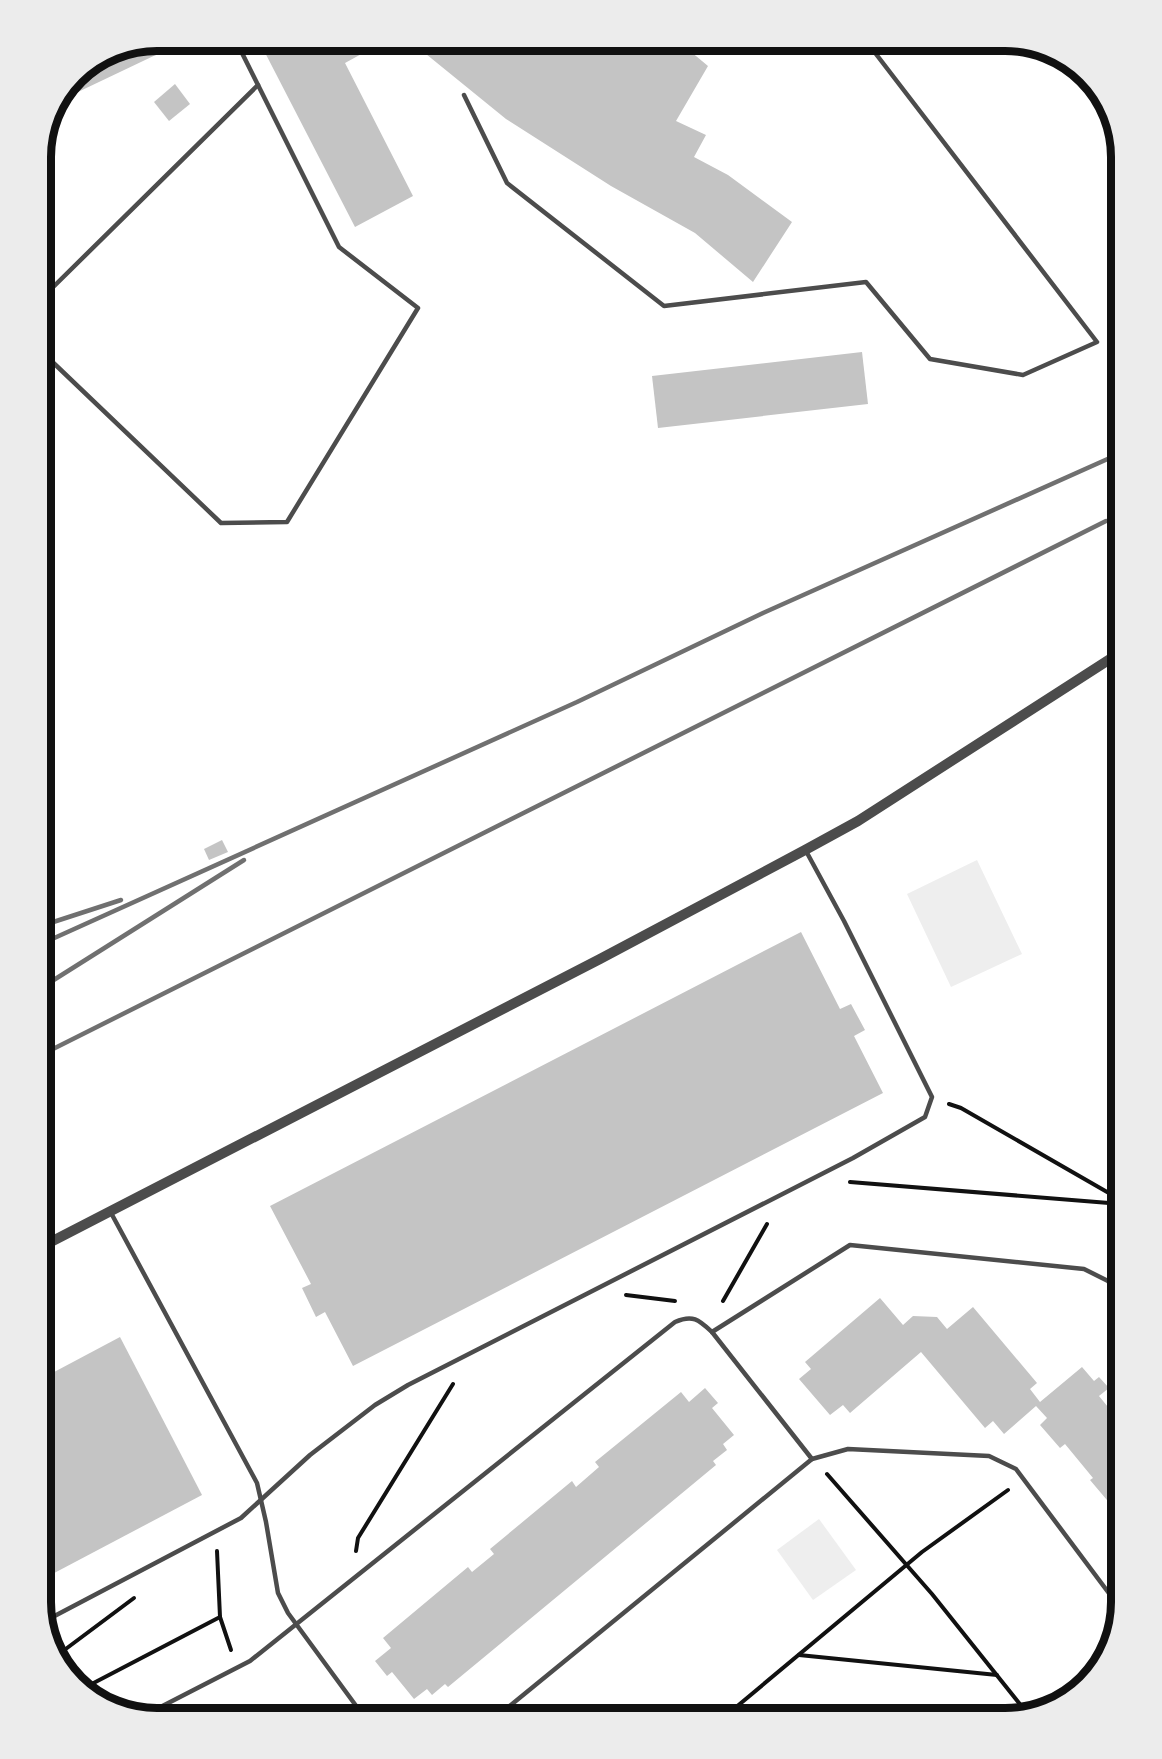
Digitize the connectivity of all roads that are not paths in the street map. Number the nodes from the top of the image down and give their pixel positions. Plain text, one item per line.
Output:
1 (241, 51) edge
2 (874, 51) edge
3 (258, 85) junction
4 (464, 95) dead end
5 (51, 289) edge
6 (51, 361) edge
7 (1111, 659) edge
8 (806, 850) junction
9 (110, 1211) junction
10 (51, 1241) edge
11 (1111, 1284) edge
12 (712, 1332) junction
13 (812, 1459) junction
14 (261, 1500) junction
15 (1111, 1596) edge
16 (52, 1617) edge
17 (296, 1624) junction
18 (159, 1708) edge
19 (358, 1708) edge
20 (507, 1708) edge

1 - 3 lane
2 - 4 lane
3 - 5 lane
3 - 6 lane
7 - 8 street
8 - 9 street
8 - 14 lane
9 - 10 street
9 - 14 lane
11 - 12 lane
12 - 13 lane
12 - 17 lane
13 - 15 lane
13 - 20 lane
14 - 16 lane
14 - 17 lane
17 - 18 lane
17 - 19 lane

